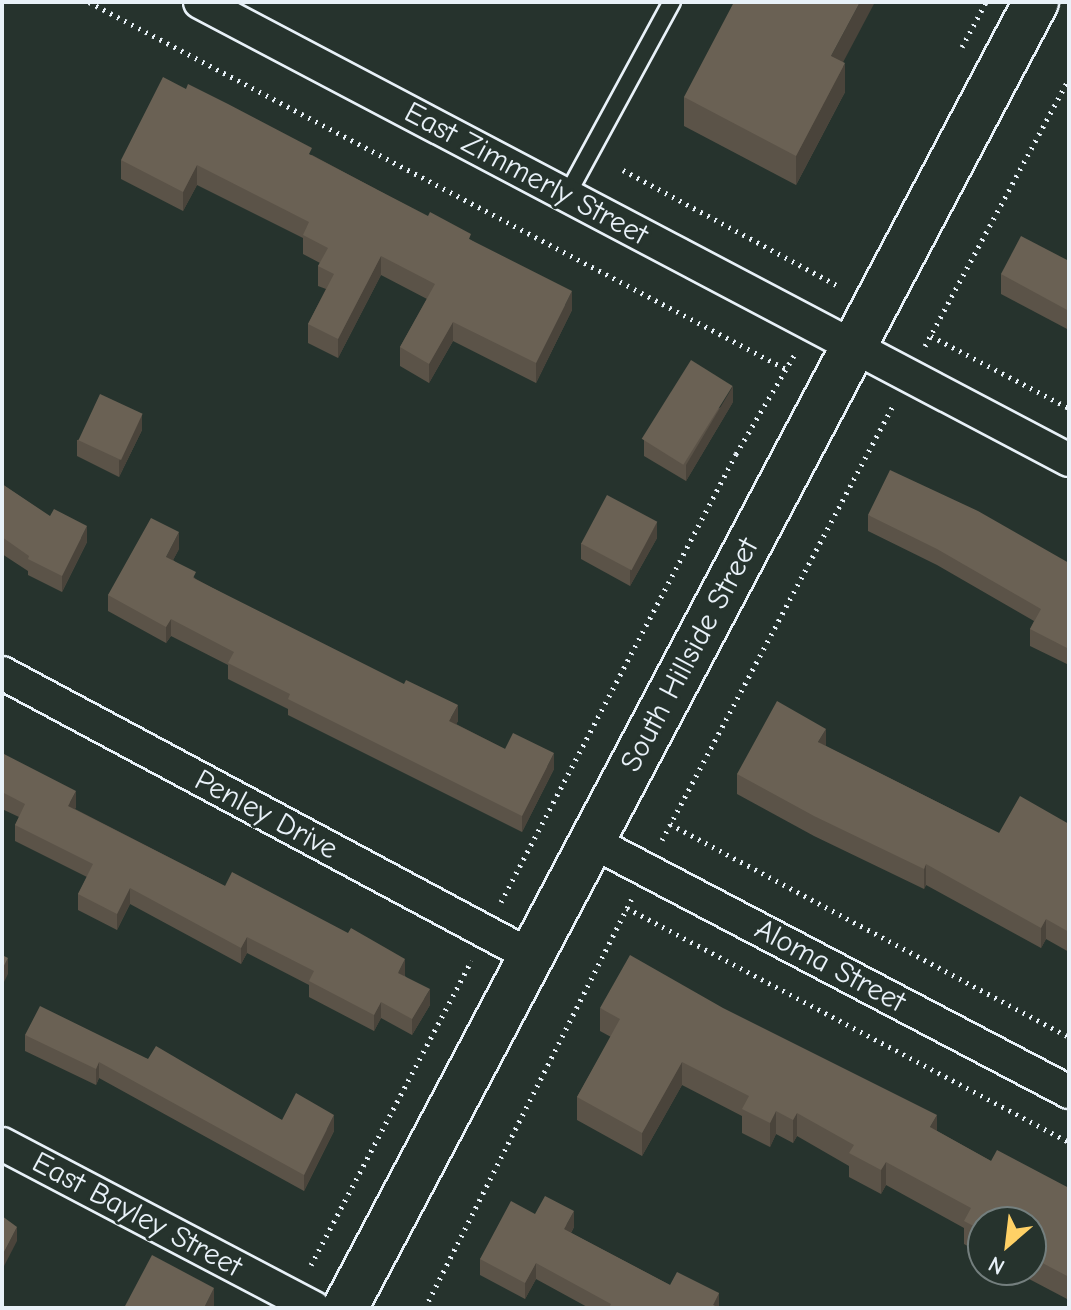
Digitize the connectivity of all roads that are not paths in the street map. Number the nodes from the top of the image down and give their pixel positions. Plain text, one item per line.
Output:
1 (200, 2) edge
2 (672, 2) edge
3 (1036, 2) edge
4 (567, 195) junction
5 (852, 347) junction
6 (1069, 460) edge
7 (2, 673) edge
8 (591, 841) junction
9 (531, 956) junction
10 (1069, 1092) edge
11 (2, 1144) edge
12 (314, 1308) edge
13 (345, 1308) edge

1 - 4 street, East Zimmerly Street
2 - 4 lane
3 - 5 main road, South Hillside Street
4 - 5 street, East Zimmerly Street
5 - 6 street, East Zimmerly Street
5 - 8 main road, South Hillside Street
7 - 9 street, Penley Drive
8 - 9 main road, South Hillside Street
8 - 10 street, Aloma Street
9 - 13 main road, South Hillside Street
11 - 12 street, East Bayley Street

